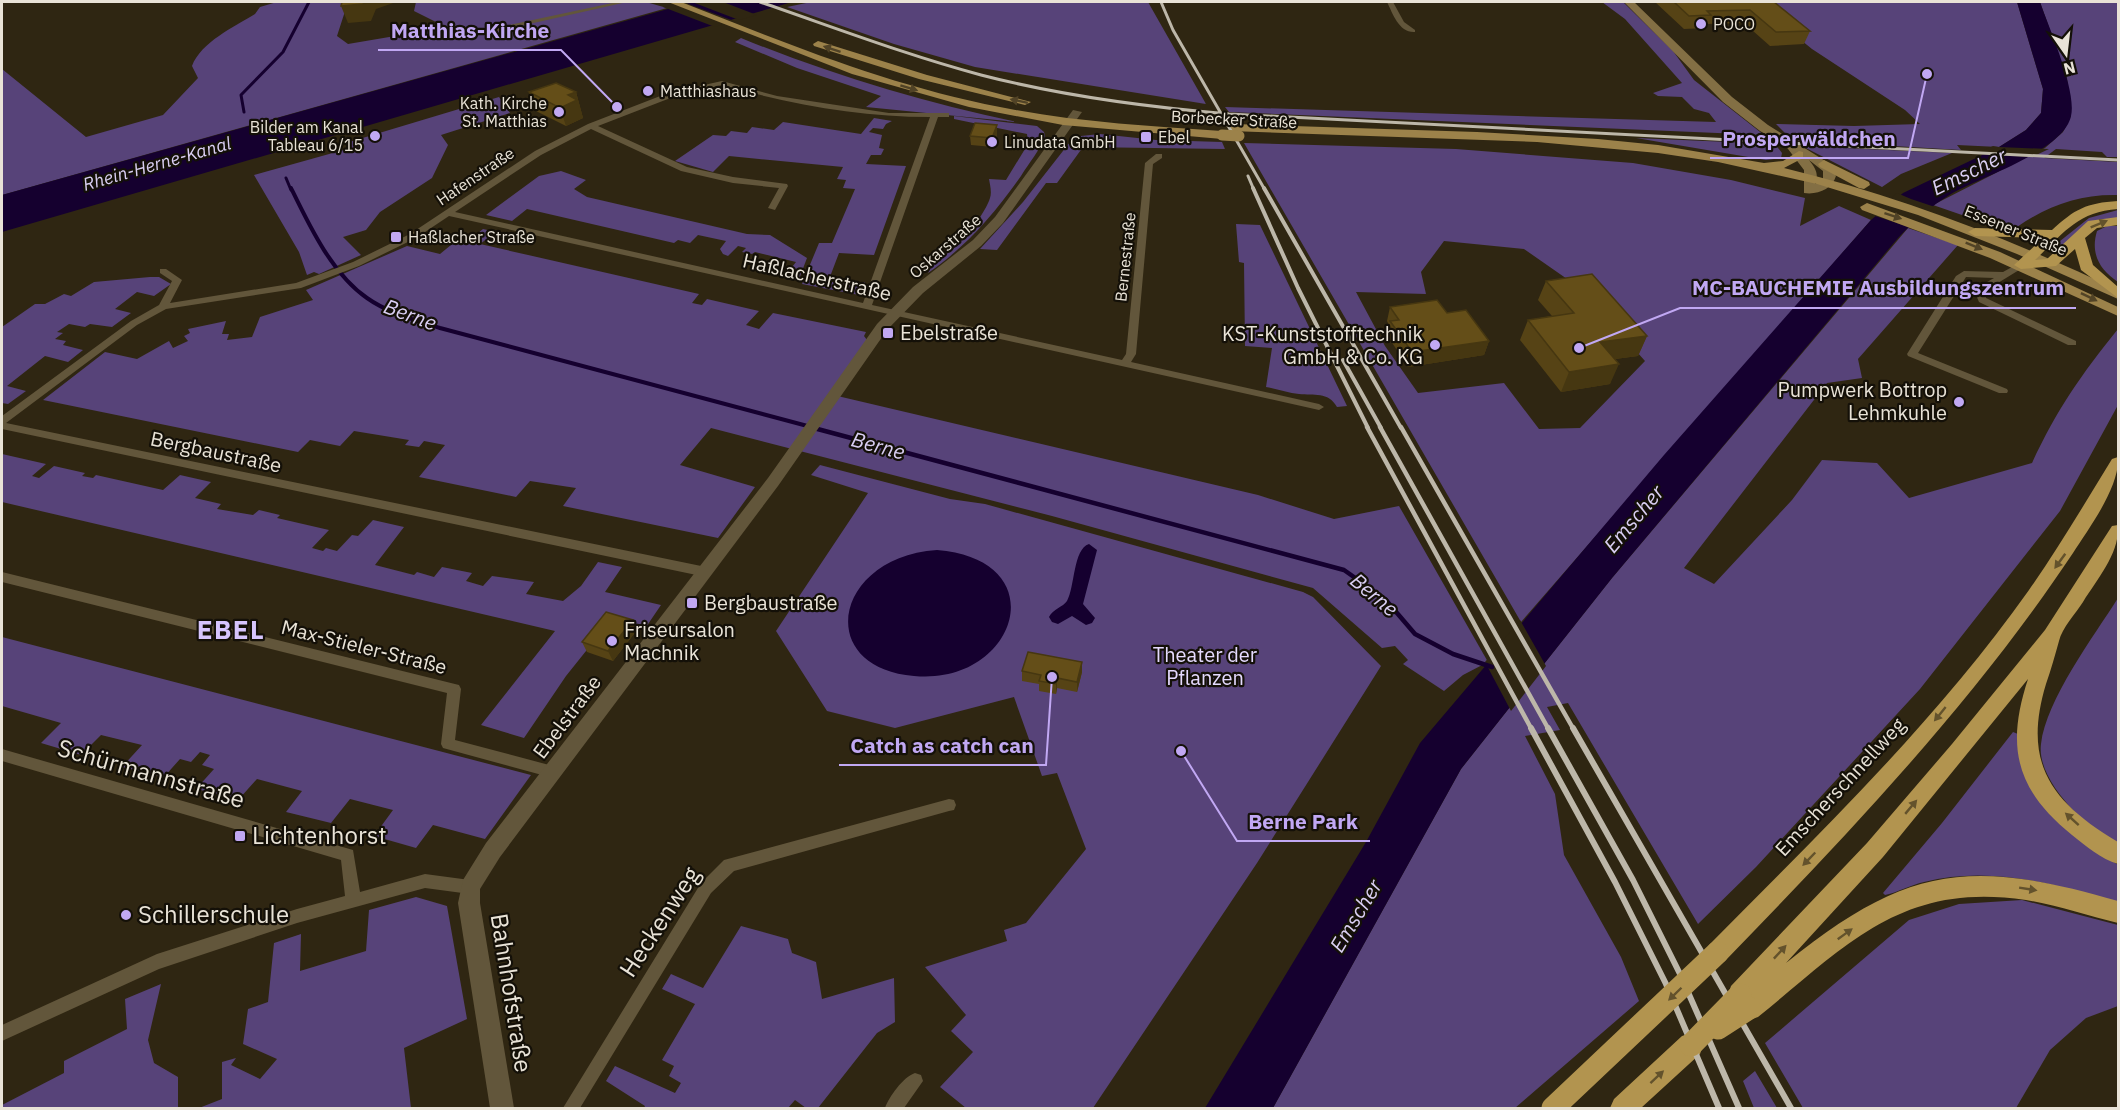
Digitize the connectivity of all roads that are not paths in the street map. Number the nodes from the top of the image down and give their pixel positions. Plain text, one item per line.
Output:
1 (624, 2) edge
2 (673, 2) edge
3 (1390, 2) edge
4 (1629, 2) edge
5 (774, 28) dead end
6 (1413, 31) dead end
7 (436, 35) dead end
8 (946, 115) dead end
9 (934, 117) junction
10 (1074, 117) junction
11 (591, 126) junction
12 (1237, 132) junction
13 (1796, 150) junction
14 (1159, 156) dead end
15 (1749, 164) junction
16 (1824, 164) junction
17 (1828, 183) junction
18 (1811, 184) junction
19 (1874, 194) junction
20 (2118, 205) edge
21 (772, 208) dead end
22 (447, 213) junction
23 (2118, 221) edge
24 (1975, 232) junction
25 (2053, 234) junction
26 (2079, 239) junction
27 (2026, 259) junction
28 (2051, 263) junction
29 (163, 271) dead end
30 (2004, 275) junction
31 (2118, 295) edge
32 (867, 306) junction
33 (163, 307) junction
34 (2118, 312) edge
35 (893, 313) junction
36 (2072, 343) dead end
37 (1125, 364) junction
38 (2003, 391) dead end
39 (1319, 407) dead end
40 (2, 421) edge
41 (2, 426) edge
42 (2118, 463) edge
43 (2118, 531) edge
44 (706, 572) junction
45 (2, 577) edge
46 (2052, 635) junction
47 (2, 755) edge
48 (553, 772) junction
49 (949, 805) dead end
50 (2118, 854) edge
51 (470, 887) junction
52 (353, 899) junction
53 (2118, 912) edge
54 (1745, 1002) junction
55 (2, 1033) edge
56 (915, 1081) dead end
57 (502, 1108) edge
58 (571, 1108) edge
59 (893, 1108) edge
60 (1553, 1108) edge
61 (1623, 1108) edge

1 - 7 street
2 -> 10 main road, Borbecker Straße
3 - 6 street
4 - 13 main road
10 -> 5 main road, Borbecker Straße
8 - 9 street, Hafenstraße
9 - 11 street, Hafenstraße
9 - 32 street
10 - 12 main road, Borbecker Straße, bridge
10 - 35 street, Oskarstraße
11 - 21 street
11 - 22 street, Hafenstraße
12 - 15 main road, Borbecker Straße
12 - 18 main road, Borbecker Straße
13 - 15 main road
13 - 16 main road
13 - 18 main road
14 - 37 street, Bernestraße
15 - 18 main road, Borbecker Straße
16 - 17 main road
16 - 19 main road
17 - 18 main road
17 - 19 main road, Essener Straße
18 -> 27 main road, Essener Straße
19 - 24 main road, Essener Straße
20 - 25 highway
22 - 32 street, Haßlacherstraße
22 - 33 street, Hafenstraße
26 -> 23 highway
24 - 25 highway
24 - 27 main road, Essener Straße
25 - 27 highway
26 - 28 highway
26 - 31 highway
27 - 28 highway
27 - 30 street, Essener Straße
27 -> 34 main road, Essener Straße
28 - 31 main road, Essener Straße
29 - 33 street
30 - 36 street, Essener Straße
30 - 38 street
32 - 35 street, Haßlacherstraße
33 - 40 street, Hafenstraße
35 - 37 street, Haßlacherstraße
35 - 44 street, Ebelstraße
37 - 39 street, Haßlacherstraße
41 - 44 street, Bergbaustraße
42 -> 60 highway, Emscherschnellweg, bridge
43 - 46 highway
44 - 48 street, Ebelstraße
45 - 48 street, Max-Stieler-Straße
50 -> 46 highway
54 -> 46 highway
47 - 52 street, Schürmannstraße
48 - 51 street, Ebelstraße
49 - 58 street, Heckenweg
51 - 52 street
51 - 57 street, Bahnhofstraße
52 - 55 street
54 -> 53 highway
61 -> 54 highway, bridge
56 - 59 street

